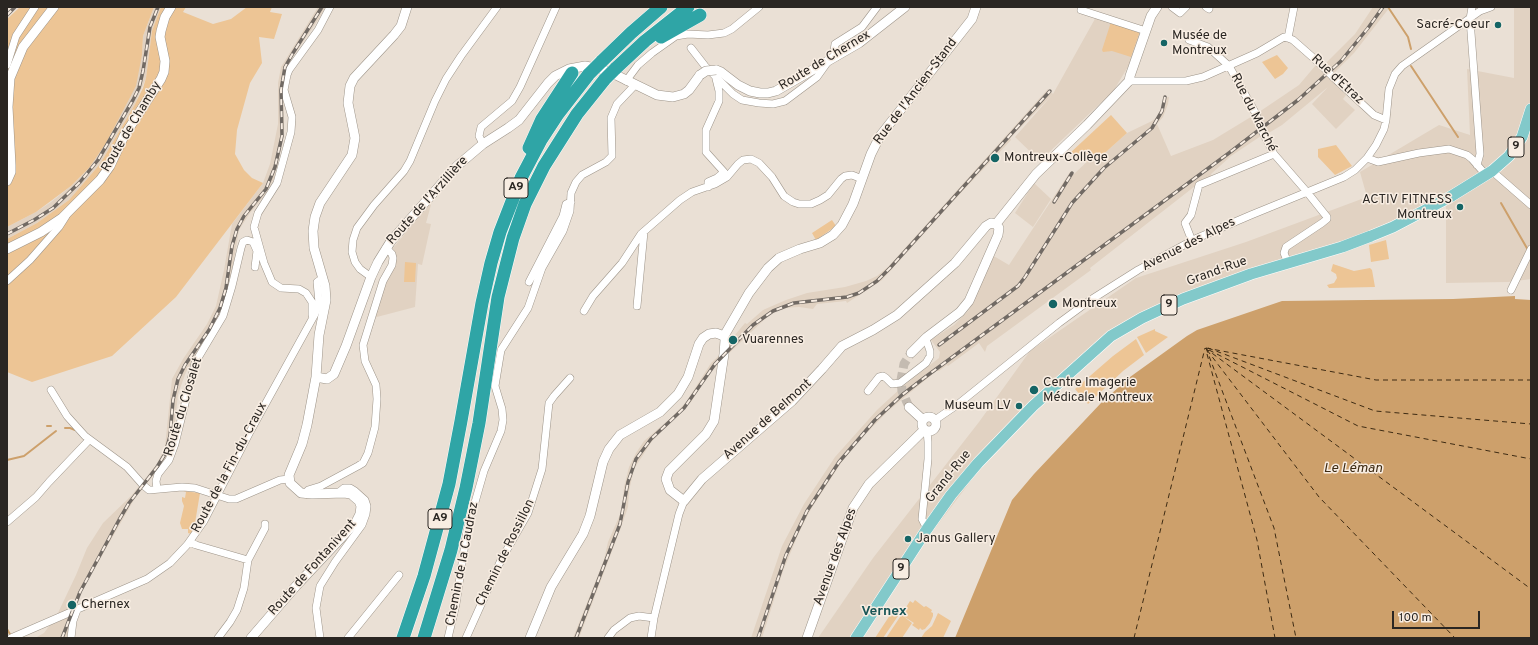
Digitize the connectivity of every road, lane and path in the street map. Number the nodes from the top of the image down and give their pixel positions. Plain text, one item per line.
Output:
1 (35, 7) edge
2 (54, 7) edge
3 (171, 7) edge
4 (330, 7) edge
5 (408, 7) edge
6 (497, 7) edge
7 (556, 7) edge
8 (661, 7) edge
9 (688, 7) edge
10 (759, 7) edge
11 (877, 7) edge
12 (904, 7) edge
13 (976, 7) edge
14 (1082, 7) edge
15 (1157, 7) edge
16 (1172, 7) edge
17 (1186, 7) edge
18 (1294, 7) edge
19 (1472, 7) edge
20 (1491, 7) edge
21 (700, 15) dead end
22 (1470, 19) junction
23 (1146, 31) junction
24 (1288, 38) junction
25 (1189, 40) dead end
26 (691, 48) dead end
27 (836, 57) junction
28 (827, 62) junction
29 (7, 66) edge
30 (1229, 66) junction
31 (614, 72) junction
32 (715, 73) junction
33 (572, 74) dead end
34 (1129, 80) junction
35 (626, 81) junction
36 (635, 85) junction
37 (8, 95) edge
38 (1531, 109) edge
39 (1386, 120) junction
40 (483, 144) junction
41 (1274, 154) junction
42 (1367, 158) junction
43 (1477, 165) junction
44 (1489, 173) junction
45 (862, 179) junction
46 (7, 181) edge
47 (708, 188) junction
48 (1307, 192) junction
49 (512, 198) junction
50 (571, 202) junction
51 (1531, 206) edge
52 (68, 213) junction
53 (996, 224) junction
54 (254, 227) junction
55 (644, 232) junction
56 (250, 240) junction
57 (1192, 241) junction
58 (386, 248) junction
59 (7, 249) edge
60 (1531, 249) edge
61 (1288, 263) junction
62 (255, 267) dead end
63 (371, 277) junction
64 (323, 278) junction
65 (7, 281) edge
66 (529, 282) dead end
67 (1511, 290) dead end
68 (637, 306) dead end
69 (584, 311) dead end
70 (312, 317) junction
71 (724, 336) junction
72 (924, 339) junction
73 (911, 353) tunnel mouth
74 (316, 377) junction
75 (570, 378) dead end
76 (51, 390) dead end
77 (868, 391) dead end
78 (909, 407) tunnel mouth
79 (922, 420) junction
80 (935, 420) junction
81 (926, 431) junction
82 (89, 440) junction
83 (289, 479) junction
84 (157, 489) junction
85 (338, 493) junction
86 (306, 494) junction
87 (216, 496) junction
88 (684, 501) junction
89 (7, 522) edge
90 (265, 524) dead end
91 (929, 526) junction
92 (190, 542) junction
93 (248, 560) junction
94 (399, 575) dead end
95 (77, 609) junction
96 (654, 618) junction
97 (11, 638) edge
98 (71, 638) edge
99 (218, 638) edge
100 (251, 638) edge
101 (320, 638) edge
102 (348, 638) edge
103 (403, 638) edge
104 (424, 638) edge
105 (448, 638) edge
106 (466, 638) edge
107 (530, 638) edge
108 (608, 638) edge
109 (651, 638) edge
110 (807, 638) edge
111 (856, 638) edge

1 - 29 street
2 - 37 street
3 - 52 street, Route de Chamby
4 - 54 street, Route du Closalet
5 - 64 street
6 - 63 street
7 - 40 street
8 - 49 highway, A9, bridge
9 - 31 highway, A9
10 - 35 street
11 - 27 street
12 - 27 street, Route de Chernex
13 - 45 street, Rue de l'Ancien-Stand
14 - 23 street
15 - 23 street
16 - 17 street
18 - 24 street
19 - 22 street
20 - 22 street, Avenue des Alpes
21 - 31 highway
22 - 39 street, Avenue des Alpes
22 - 43 street
23 - 34 street
24 - 30 street
24 - 39 street, Rue d'Etraz, bridge
25 - 30 street, Rue du Marché
26 - 32 street
27 - 28 street, Route de Chernex
28 - 32 street, Route de Chernex
28 - 32 street
30 - 34 street
30 - 41 street, Rue du Marché, bridge
31 - 35 street
31 - 40 street, Route de l'Arzillière
31 - 104 highway, A9
32 - 36 street, bridge
32 - 47 street
33 - 49 highway
34 - 53 street
35 - 36 street
36 - 50 street, Chemin de la Caudraz
37 - 46 street
38 - 44 main road, 9
39 - 42 street, Avenue des Alpes
40 - 58 street, Route de l'Arzillière
41 - 48 street, Rue du Marché
41 - 57 street
42 - 43 street
42 - 48 street, Avenue des Alpes
43 - 44 street
44 - 51 street
44 - 61 main road, Grand-Rue / 9
45 - 47 street
45 - 71 street, Rue de l'Ancien-Stand
47 - 55 street
48 - 57 street, Avenue des Alpes
48 - 61 street, Rue du Marché
49 - 103 highway, A9
50 - 66 street, Chemin de la Caudraz
50 - 105 street, Chemin de la Caudraz
52 - 59 street, Route de Chamby
52 - 65 street
53 - 72 street
53 - 88 street, Avenue de Belmont
54 - 56 street, Route du Closalet
54 - 70 street
55 - 68 street
55 - 69 street
56 - 62 street
56 - 84 street, Route du Closalet
57 - 80 street, Avenue des Alpes
58 - 63 street, Route de l'Arzillière
58 - 86 street
60 - 67 street
61 - 91 main road, Grand-Rue / 9
63 - 74 street, Route de l'Arzillière
64 - 70 street, Route de la Fin-du-Craux
64 - 74 street
70 - 87 street, Route de la Fin-du-Craux
71 - 88 street, Rue de l'Ancien-Stand
71 - 107 street
72 - 73 street
72 - 77 street
74 - 83 street
75 - 106 street, Chemin de Rossillon
76 - 82 street
78 - 79 street
79 - 80 street
79 - 81 street
80 - 81 street
81 - 91 street
81 - 110 street, Avenue des Alpes
82 - 84 street
82 - 89 street
83 - 86 street
83 - 87 street
84 - 87 street
85 - 86 street, Route de Fontanivent
85 - 100 street, Route de Fontanivent
85 - 101 street
87 - 92 street, Route de la Fin-du-Craux
88 - 96 street, Avenue de Belmont
90 - 93 street
91 - 111 main road, 9
92 - 93 street
92 - 95 street, Route de la Fin-du-Craux
93 - 99 street
94 - 102 street
95 - 97 street, Route de la Fin-du-Craux
95 - 98 street
96 - 108 street
96 - 109 street, Avenue de Belmont

